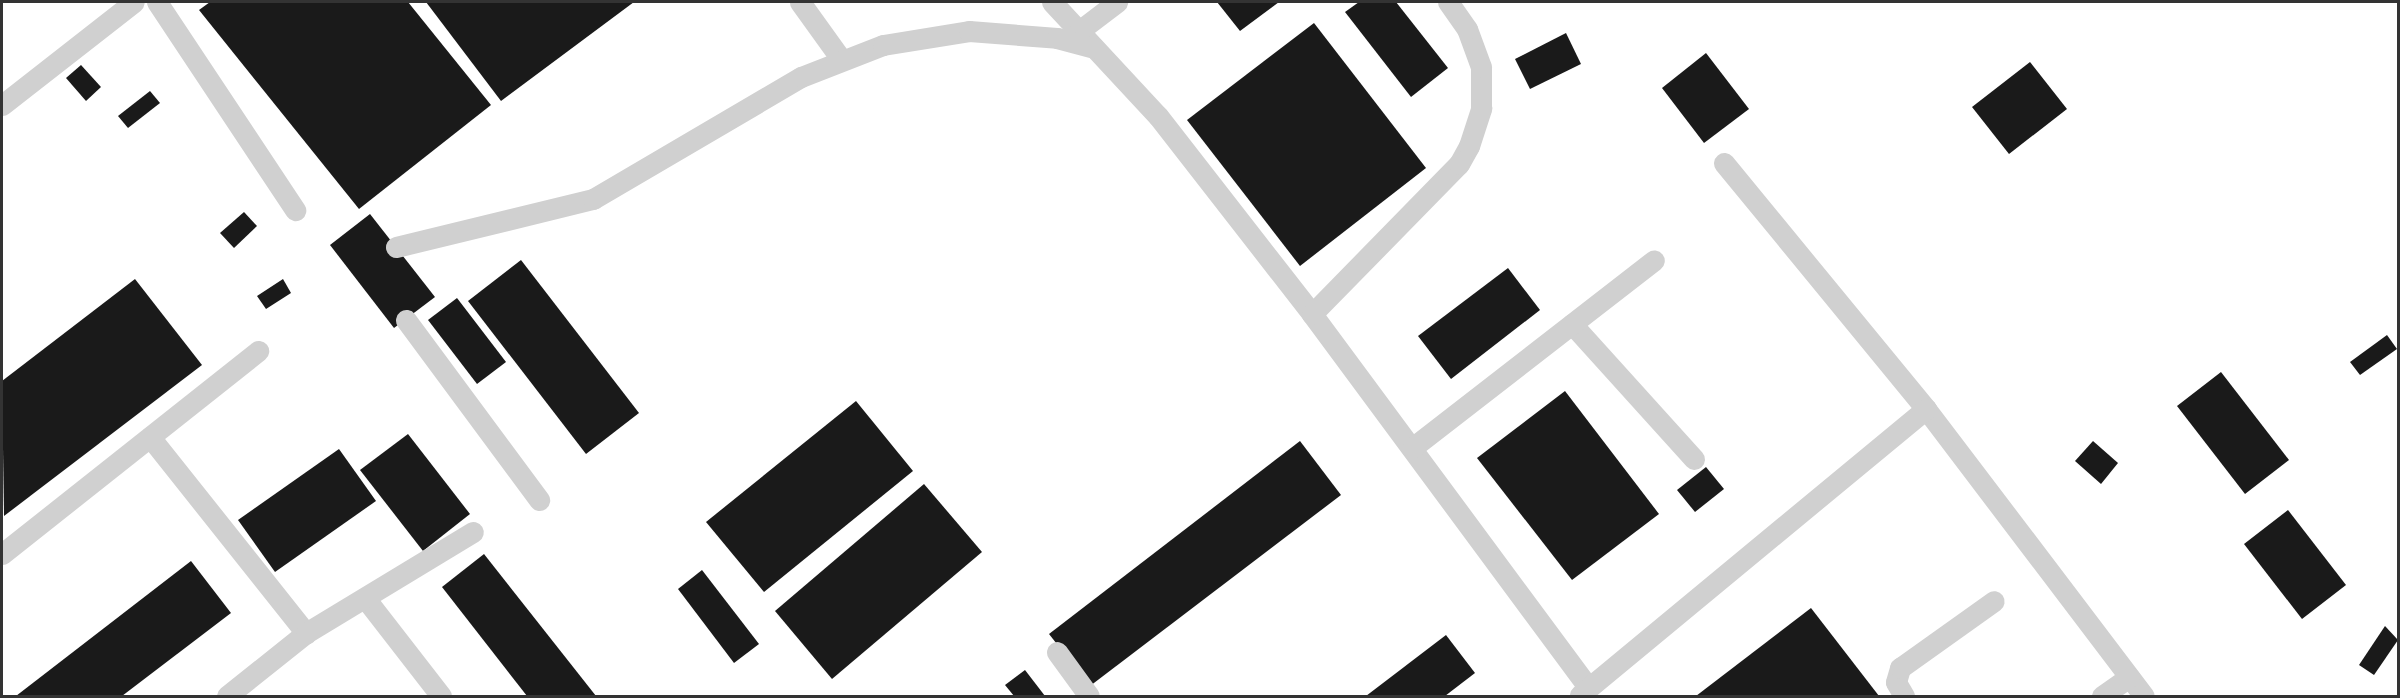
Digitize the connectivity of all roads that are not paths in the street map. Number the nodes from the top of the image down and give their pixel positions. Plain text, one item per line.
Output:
1 (134, 2) edge
2 (157, 2) edge
3 (800, 2) edge
4 (1052, 2) edge
5 (1117, 2) edge
6 (1448, 2) edge
7 (1079, 31) junction
8 (1096, 49) junction
9 (841, 59) junction
10 (2, 105) edge
11 (1724, 163) dead end
12 (295, 210) dead end
13 (396, 247) dead end
14 (1654, 260) dead end
15 (1312, 314) junction
16 (406, 320) dead end
17 (1572, 324) junction
18 (258, 351) dead end
19 (1926, 409) junction
20 (150, 437) junction
21 (1412, 448) junction
22 (1694, 459) dead end
23 (539, 500) dead end
24 (473, 532) dead end
25 (2, 554) edge
26 (365, 598) junction
27 (1994, 602) dead end
28 (306, 633) junction
29 (1057, 652) dead end
30 (2129, 677) junction
31 (1583, 692) edge
32 (227, 696) edge
33 (441, 696) edge
34 (1089, 696) edge
35 (1904, 696) edge
36 (2102, 696) edge
37 (2144, 696) edge

1 - 10 lane
2 - 12 lane
3 - 9 lane
4 - 7 lane
5 - 7 lane
6 - 15 lane
7 - 8 lane
8 - 9 lane
8 - 15 lane
9 - 13 lane
11 - 19 lane
14 - 17 lane
15 - 21 lane
16 - 23 lane
17 - 21 lane
17 - 22 lane
18 - 20 lane
19 - 30 lane
19 - 31 lane
20 - 25 lane
20 - 28 lane
21 - 31 lane
24 - 26 lane
26 - 28 lane
26 - 33 lane
27 - 35 lane
28 - 32 lane
29 - 34 lane
30 - 36 lane
30 - 37 lane

